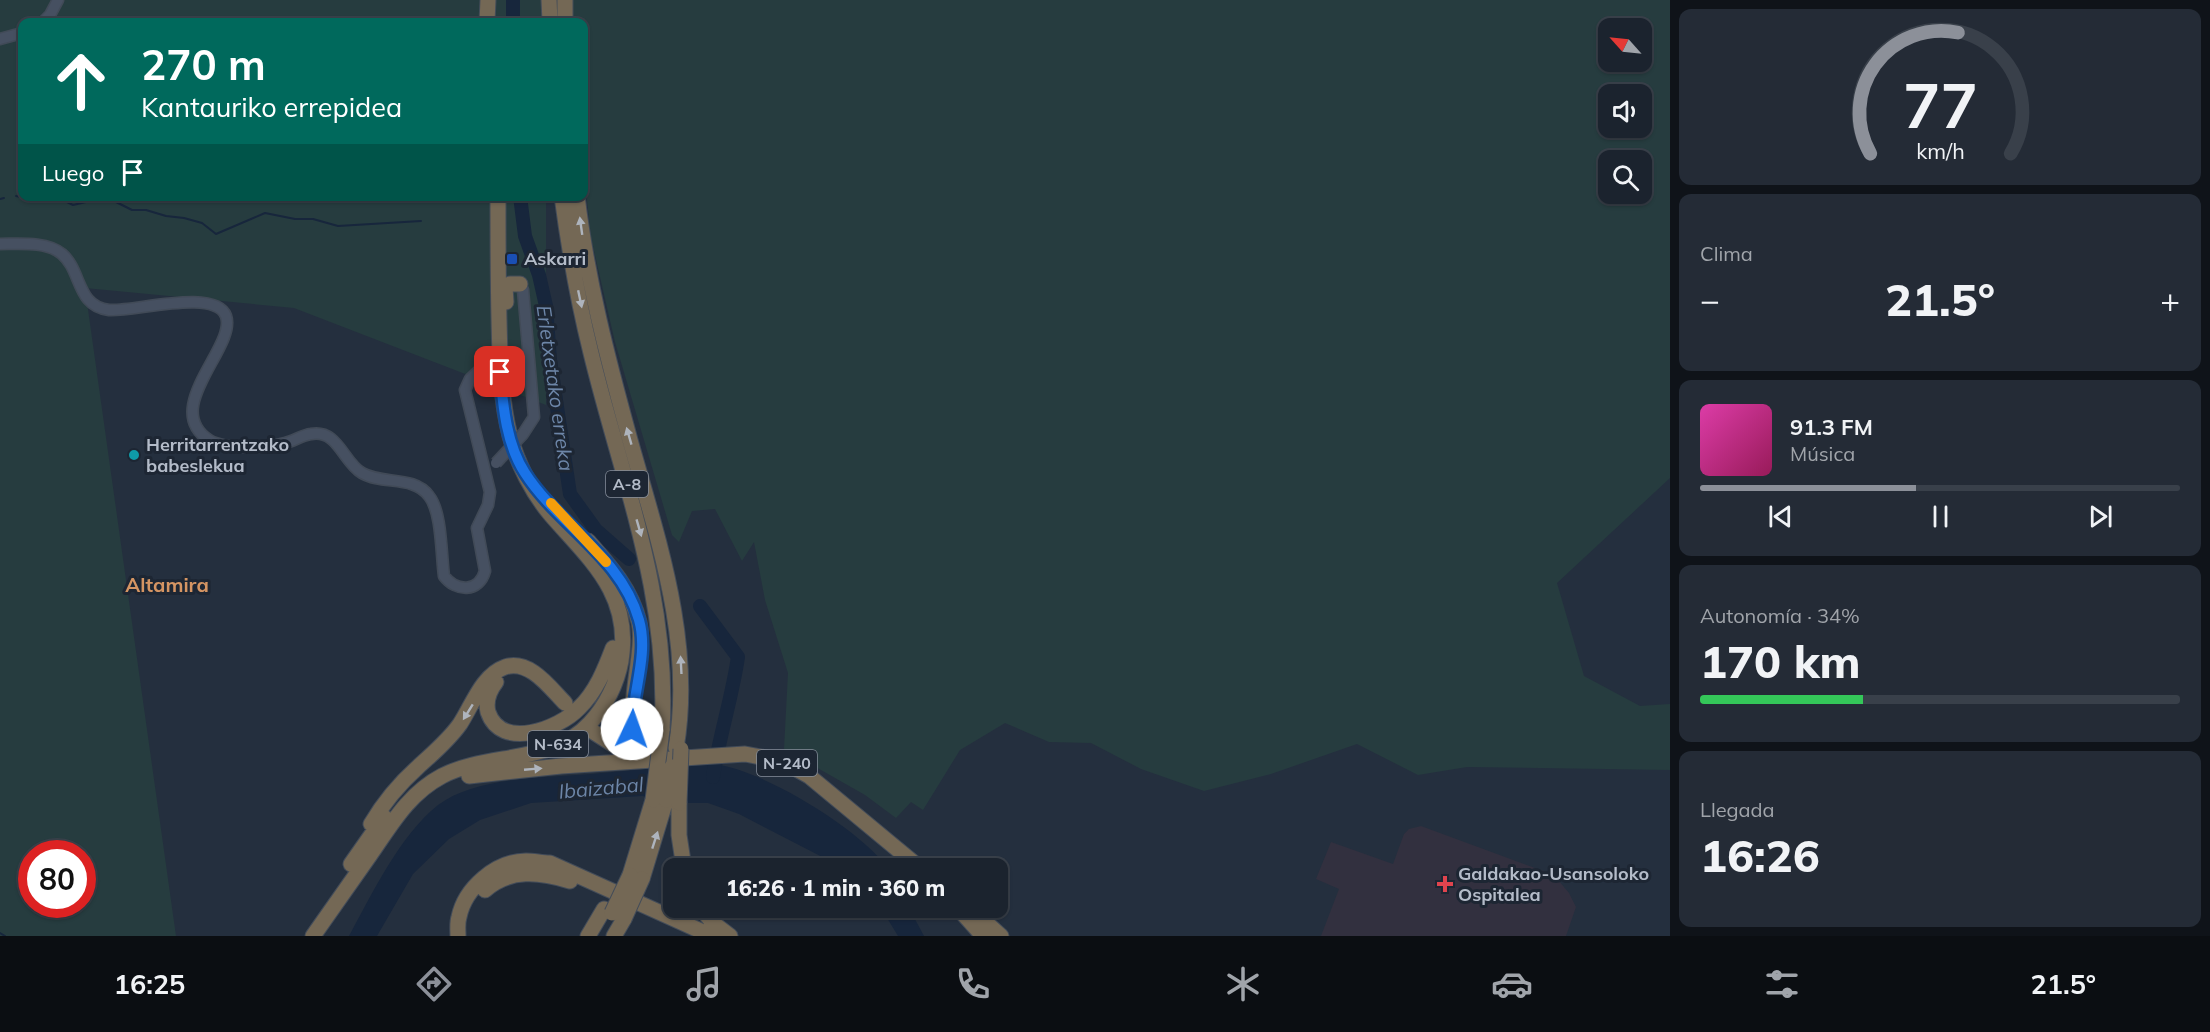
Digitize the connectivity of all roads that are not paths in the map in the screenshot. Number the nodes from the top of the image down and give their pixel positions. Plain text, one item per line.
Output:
1 (58, 0) edge
2 (488, 0) edge
3 (497, 0) edge
4 (549, 0) edge
5 (565, 0) edge
6 (47, 18) edge
7 (487, 18) edge
8 (497, 18) edge
9 (550, 18) edge
10 (565, 18) edge
11 (18, 34) edge
12 (0, 39) edge
13 (489, 201) edge
14 (498, 201) edge
15 (563, 201) edge
16 (578, 201) edge
17 (0, 244) edge
18 (498, 260) junction
19 (520, 285) junction
20 (494, 371) junction
21 (474, 375) junction
22 (487, 472) junction
23 (524, 472) junction
24 (614, 648) junction
25 (542, 680) junction
26 (565, 703) dead end
27 (675, 752) junction
28 (619, 762) junction
29 (666, 801) junction
30 (682, 858) edge
31 (908, 858) edge
32 (631, 875) junction
33 (343, 876) junction
34 (614, 913) junction
35 (709, 918) edge
36 (967, 918) edge
37 (970, 918) edge
38 (976, 918) edge
39 (302, 936) edge
40 (313, 936) edge
41 (318, 936) edge
42 (458, 936) edge
43 (468, 936) edge
44 (588, 936) edge
45 (599, 936) edge
46 (614, 936) edge
47 (693, 936) edge
48 (712, 936) edge
49 (730, 936) edge
50 (976, 936) edge
51 (983, 936) edge
52 (1001, 936) edge

1 - 6 street
2 - 7 highway
3 - 8 highway
4 - 9 highway
5 - 10 highway
11 - 12 street
13 - 20 highway, N-634
14 - 18 highway, N-634
15 -> 29 highway, A-8, bridge
27 -> 16 highway, A-8
17 - 22 street
18 - 19 highway
18 - 20 highway, N-634
19 - 20 highway, N-634
19 - 22 street, bridge
20 - 21 street
20 - 21 street
20 - 23 highway, N-634
20 - 24 highway, N-634
21 - 22 street
23 - 27 highway
23 - 40 highway, N-634
24 - 25 highway
24 - 33 highway, N-634
25 - 26 highway
25 -> 33 highway
27 - 28 highway
27 - 28 highway
27 - 29 highway, bridge
27 - 31 highway, N-240
41 -> 28 highway
29 - 30 highway
32 -> 29 highway, A-8
29 - 32 highway, A-8
32 - 34 highway, A-8, bridge
33 - 39 highway, N-634
34 - 44 highway
34 - 45 highway, A-8
34 - 46 highway, A-8
35 - 49 highway
36 - 50 highway
37 - 51 highway
38 - 52 highway
42 - 48 highway
43 - 47 highway

